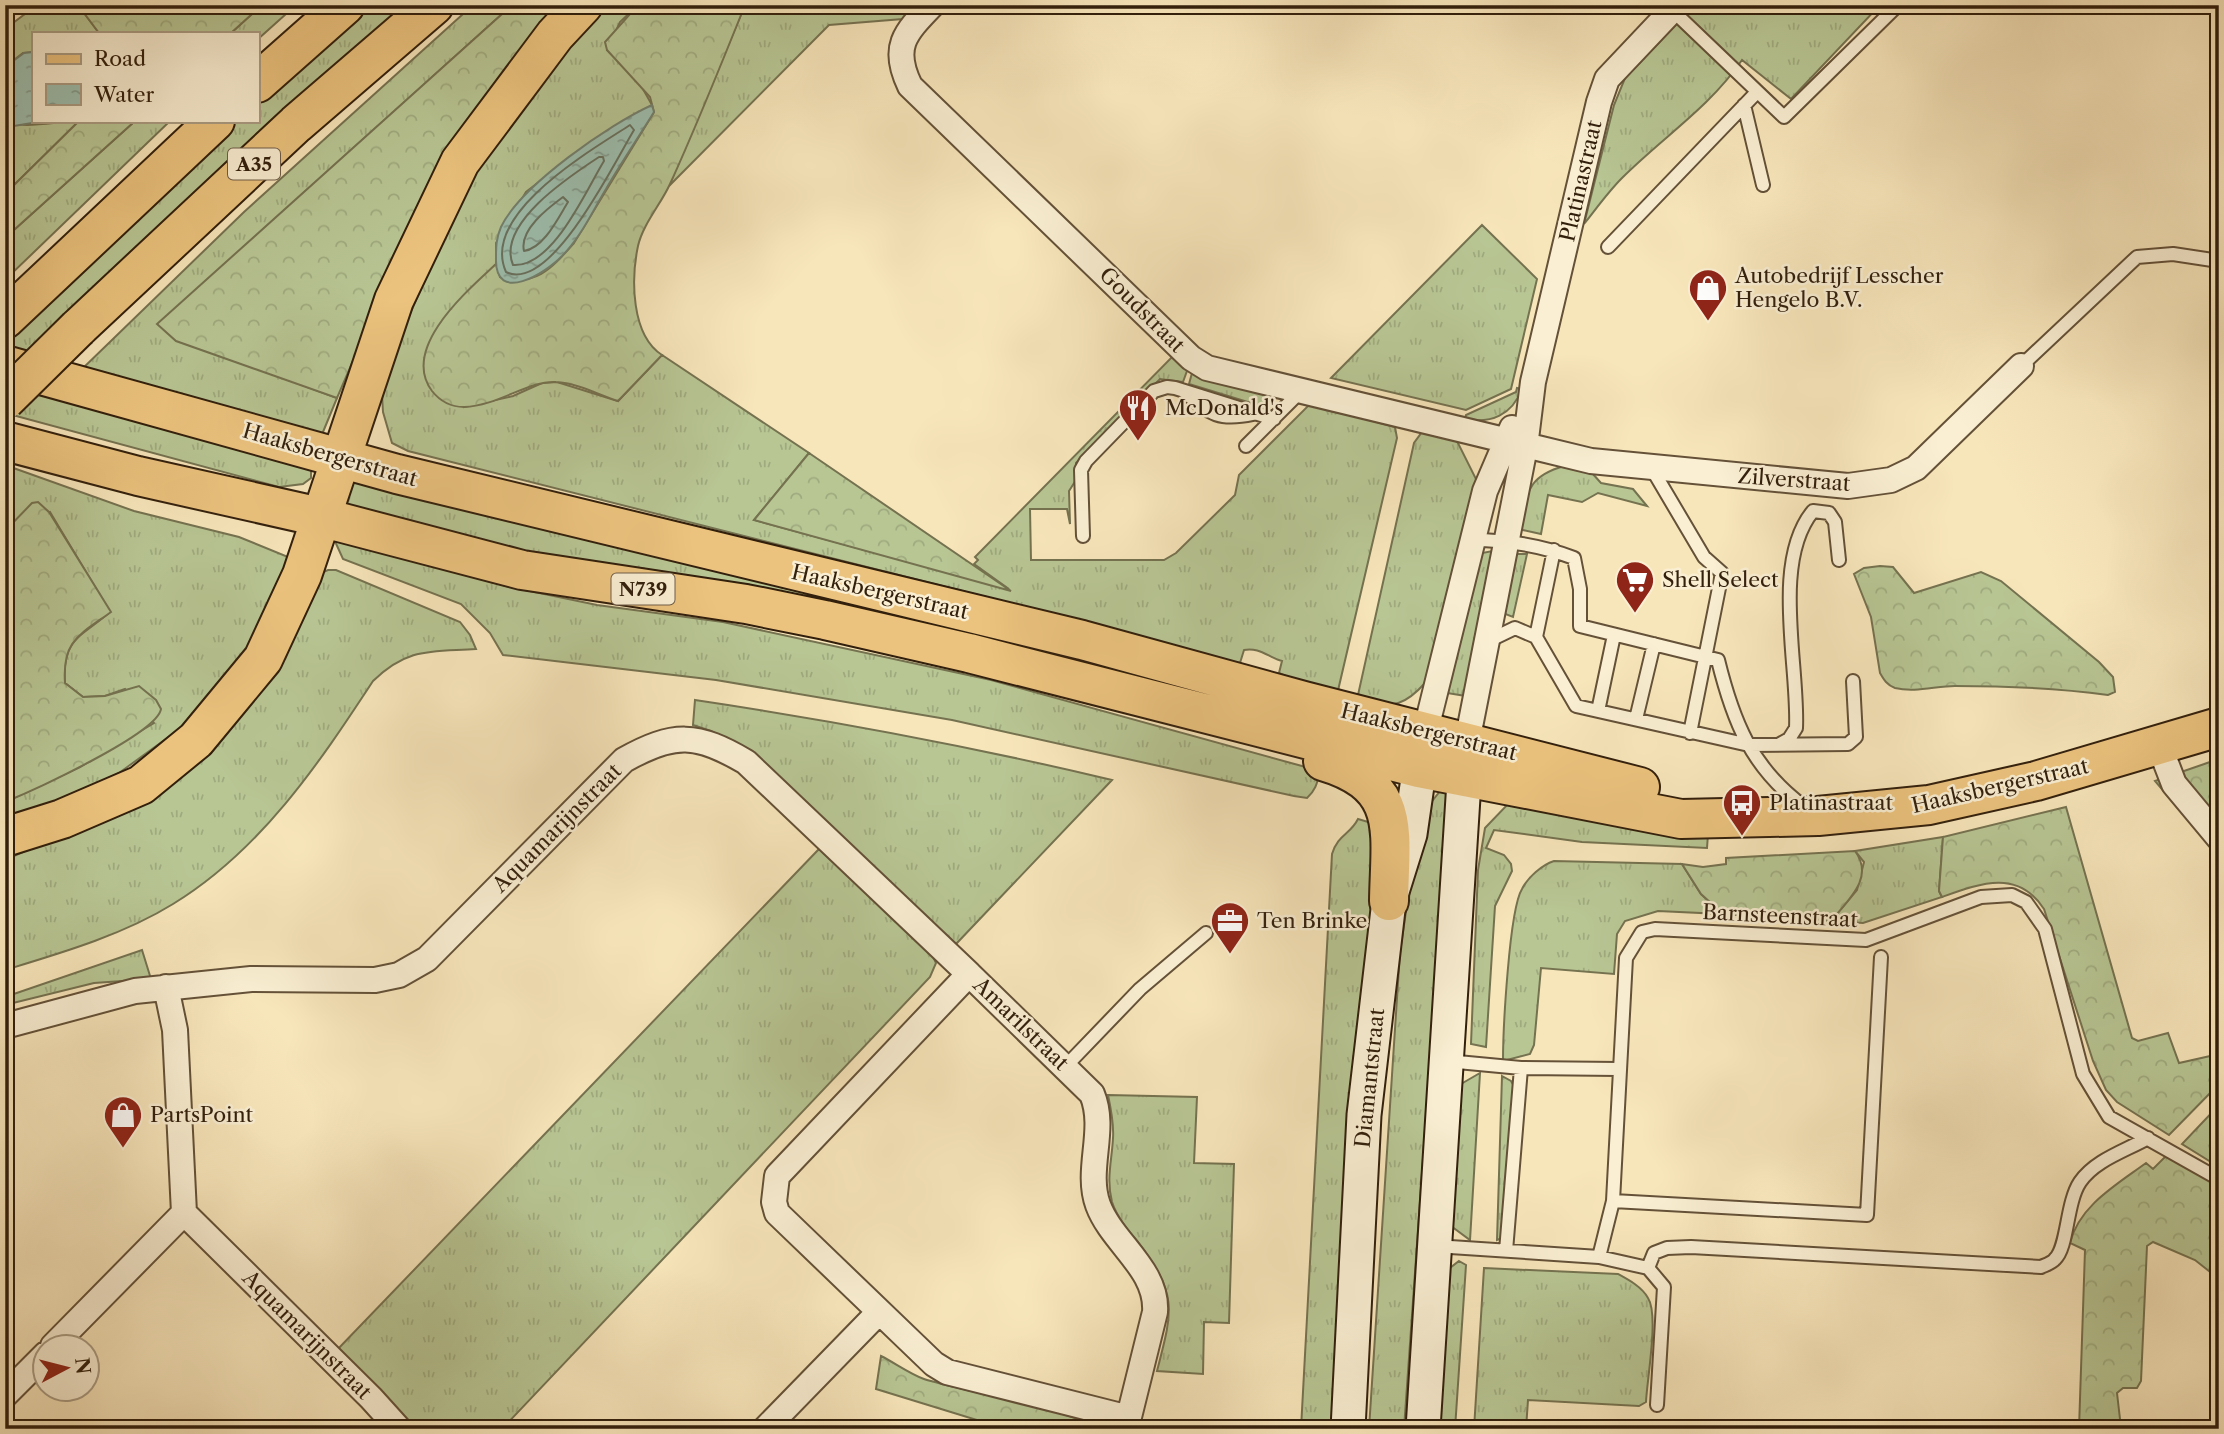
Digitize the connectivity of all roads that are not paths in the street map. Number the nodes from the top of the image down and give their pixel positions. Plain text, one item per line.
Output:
1 (345, 5) edge
2 (434, 5) edge
3 (583, 5) edge
4 (932, 5) edge
5 (1898, 5) edge
6 (1675, 8) edge
7 (259, 81) edge
8 (1757, 92) junction
9 (1744, 105) junction
10 (214, 122) edge
11 (1763, 185) dead end
12 (1608, 247) dead end
13 (2219, 261) edge
14 (9, 315) edge
15 (5, 365) edge
16 (2021, 366) joint
17 (1301, 391) junction
18 (5, 400) edge
19 (1274, 419) junction
20 (5, 441) edge
21 (1516, 444) junction
22 (1245, 446) dead end
23 (340, 458) junction
24 (1653, 469) junction
25 (320, 517) junction
26 (1083, 537) dead end
27 (1472, 540) junction
28 (1504, 540) junction
29 (1554, 550) junction
30 (1839, 560) dead end
31 (1614, 635) junction
32 (1536, 636) junction
33 (1486, 642) junction
34 (1654, 645) junction
35 (1706, 658) junction
36 (1853, 681) dead end
37 (1111, 690) junction
38 (1598, 711) junction
39 (1636, 719) junction
40 (2219, 727) edge
41 (1690, 733) junction
42 (1749, 745) junction
43 (1778, 745) junction
44 (2159, 745) junction
45 (1422, 750) junction
46 (1466, 759) junction
47 (1818, 816) junction
48 (5, 837) edge
49 (2219, 838) edge
50 (1390, 901) junction
51 (1206, 933) dead end
52 (1881, 957) dead end
53 (970, 974) junction
54 (166, 987) junction
55 (5, 1026) edge
56 (1446, 1061) junction
57 (1065, 1067) junction
58 (1521, 1068) junction
59 (1618, 1069) junction
60 (2148, 1138) junction
61 (2219, 1179) edge
62 (1613, 1201) junction
63 (184, 1213) junction
64 (1434, 1246) junction
65 (1506, 1251) junction
66 (1599, 1257) junction
67 (1648, 1268) junction
68 (879, 1312) junction
69 (66, 1332) edge
70 (32, 1368) edge
71 (5, 1395) edge
72 (1657, 1405) dead end
73 (1127, 1423) edge
74 (399, 1429) edge
75 (765, 1429) edge
76 (1348, 1429) edge
77 (1423, 1429) edge

1 - 7 main road
2 - 18 main road, A35, bridge
3 - 23 main road
4 - 17 street, Goudstraat
5 - 8 lane
6 - 8 lane
6 - 21 street, Platinastraat
8 - 9 lane
9 - 11 lane
9 - 12 lane
10 - 14 main road, A35
13 - 16 lane
15 - 23 main road, Haaksbergerstraat / N739
16 - 24 street, Zilverstraat
17 - 19 lane
17 - 21 street, Goudstraat
19 - 22 lane
19 - 26 lane
20 - 25 main road, Haaksbergerstraat / N739
21 - 24 street, Zilverstraat
21 - 27 street, Platinastraat
21 - 28 street, Platinastraat
23 - 25 main road
23 - 45 main road, Haaksbergerstraat / N739
24 - 35 lane
25 - 37 main road, Haaksbergerstraat / N739
25 - 48 main road
27 - 28 lane
27 - 45 street, Platinastraat
28 - 29 lane
28 - 33 street, Platinastraat
29 - 31 lane
29 - 32 lane
30 - 43 lane
31 - 34 lane
31 - 38 lane
32 - 33 lane
32 - 38 lane
33 - 46 street, Platinastraat
34 - 35 lane
34 - 39 lane
35 - 41 lane
35 - 42 lane
36 - 43 lane
37 - 45 main road, Haaksbergerstraat
37 - 50 main road
38 - 39 lane
39 - 41 lane
40 - 44 main road, Haaksbergerstraat
41 - 42 lane
42 - 43 lane
42 - 47 lane
44 - 47 main road, Haaksbergerstraat
44 - 49 street
45 - 46 main road, Haaksbergerstraat
45 - 50 main road, Diamantstraat
46 - 47 main road, Haaksbergerstraat
46 - 56 main road
50 - 76 main road, Diamantstraat
51 - 57 lane
52 - 62 lane
53 - 54 street, Aquamarijnstraat
53 - 57 street, Amarilstraat
53 - 68 street, Amarilstraat
54 - 55 street, Aquamarijnstraat
54 - 63 street
56 - 58 lane
56 - 64 main road
57 - 73 street, Amarilstraat
58 - 59 lane
58 - 65 lane
59 - 60 lane, Barnsteenstraat
59 - 62 lane
60 - 61 lane, Barnsteenstraat
60 - 67 lane
62 - 66 lane
63 - 69 street
63 - 74 street, Aquamarijnstraat
64 - 65 lane
64 - 77 main road
65 - 66 lane
66 - 67 lane
67 - 72 lane
68 - 73 street, Amarilstraat
68 - 75 street
70 - 71 street

